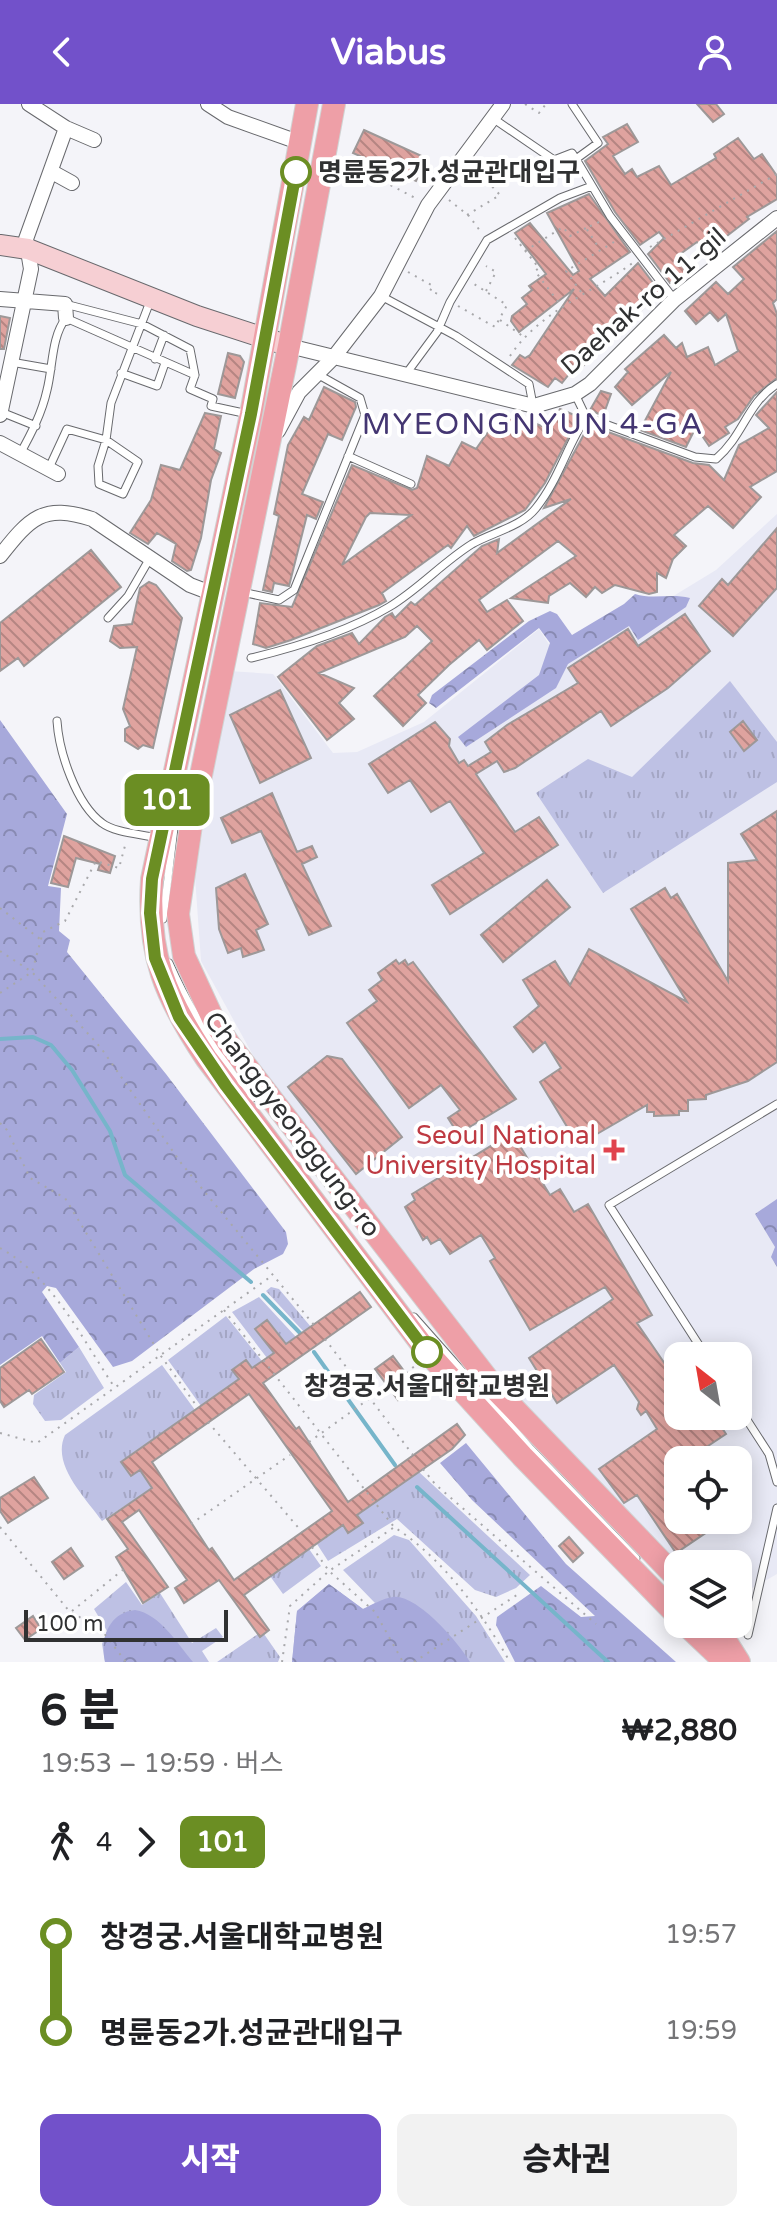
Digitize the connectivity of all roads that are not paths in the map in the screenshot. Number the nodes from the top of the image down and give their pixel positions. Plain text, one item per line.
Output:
1 (29, 104) edge
2 (208, 104) edge
3 (307, 104) edge
4 (334, 104) edge
5 (503, 104) edge
6 (572, 104) edge
7 (494, 119) junction
8 (66, 128) junction
9 (94, 140) dead end
10 (301, 143) junction
11 (576, 159) junction
12 (52, 172) junction
13 (72, 183) dead end
14 (592, 186) junction
15 (777, 218) edge
16 (0, 245) edge
17 (28, 249) junction
18 (381, 296) junction
19 (0, 299) edge
20 (152, 299) junction
21 (674, 300) junction
22 (21, 303) junction
23 (66, 311) junction
24 (142, 324) junction
25 (439, 326) junction
26 (164, 335) junction
27 (265, 340) junction
28 (289, 346) junction
29 (131, 349) junction
30 (334, 357) junction
31 (155, 359) junction
32 (11, 362) junction
33 (165, 363) junction
34 (51, 369) junction
35 (121, 373) junction
36 (316, 373) junction
37 (406, 374) junction
38 (195, 375) junction
39 (777, 384) edge
40 (575, 394) junction
41 (534, 406) junction
42 (1, 414) edge
43 (251, 414) junction
44 (586, 417) junction
45 (36, 426) junction
46 (106, 440) junction
47 (0, 443) edge
48 (268, 449) junction
49 (20, 454) junction
50 (348, 456) junction
51 (54, 471) joint
52 (411, 484) dead end
53 (229, 512) junction
54 (0, 556) edge
55 (152, 556) junction
56 (237, 592) junction
57 (211, 593) junction
58 (108, 618) dead end
59 (251, 658) dead end
60 (57, 721) dead end
61 (159, 839) junction
62 (254, 1103) dead end
63 (777, 1104) edge
64 (290, 1152) dead end
65 (697, 1342) edge
66 (752, 1428) edge
67 (777, 1482) edge
68 (777, 1508) edge
69 (664, 1564) edge
70 (656, 1593) junction
71 (664, 1601) edge
72 (752, 1617) edge
73 (700, 1638) edge
74 (724, 1638) edge
75 (725, 1662) edge
76 (739, 1662) edge

1 - 8 street
2 - 10 street
3 - 10 main road, Changgyeonggung-ro
4 - 28 main road, Changgyeonggung-ro
5 - 7 street
6 - 11 lane
7 - 11 lane
7 - 18 street
8 - 9 street
8 - 12 street
10 - 27 main road, Changgyeonggung-ro
11 - 14 lane
12 - 13 street
12 - 17 street
14 - 21 lane
14 - 25 lane
15 - 21 street, Daehak-ro 11-gil
16 - 17 street
17 - 20 street
17 - 22 street
18 - 25 lane
18 - 30 street
19 - 22 street
20 - 24 lane
20 - 27 street
21 - 40 street, Daehak-ro 11-gil
22 - 23 street
22 - 32 street
23 - 24 lane
23 - 29 lane
23 - 34 lane
24 - 26 lane
24 - 29 lane
25 - 37 lane
25 - 41 lane
26 - 31 lane
26 - 38 lane
27 - 28 street
27 - 43 main road, Changgyeonggung-ro
28 - 30 street
28 - 48 main road, Changgyeonggung-ro
29 - 31 lane
29 - 35 lane
30 - 36 street
30 - 37 street
31 - 33 lane
32 - 34 lane
32 - 42 street
33 - 35 lane
33 - 38 lane
34 - 45 lane
35 - 46 lane
36 - 48 street
36 - 50 lane
37 - 41 street
38 - 43 lane
39 - 44 lane
40 - 41 street, Daehak-ro 11-gil
40 - 44 lane
42 - 45 lane
43 - 53 main road, Changgyeonggung-ro
44 - 59 lane
45 - 49 lane
46 - 46 lane
46 - 51 lane
47 - 49 street
48 - 56 main road, Changgyeonggung-ro
49 - 51 street
50 - 52 lane
50 - 56 lane
53 - 57 main road, Changgyeonggung-ro
53 - 62 lane
54 - 55 street
55 - 57 street
55 - 58 lane
56 - 69 main road, Changgyeonggung-ro
57 - 61 main road, Changgyeonggung-ro
60 - 61 lane
61 - 70 main road, Changgyeonggung-ro
63 - 65 lane
64 - 70 lane
66 - 67 lane
68 - 72 lane
70 - 71 main road, Changgyeonggung-ro
73 - 75 main road
74 - 76 main road

